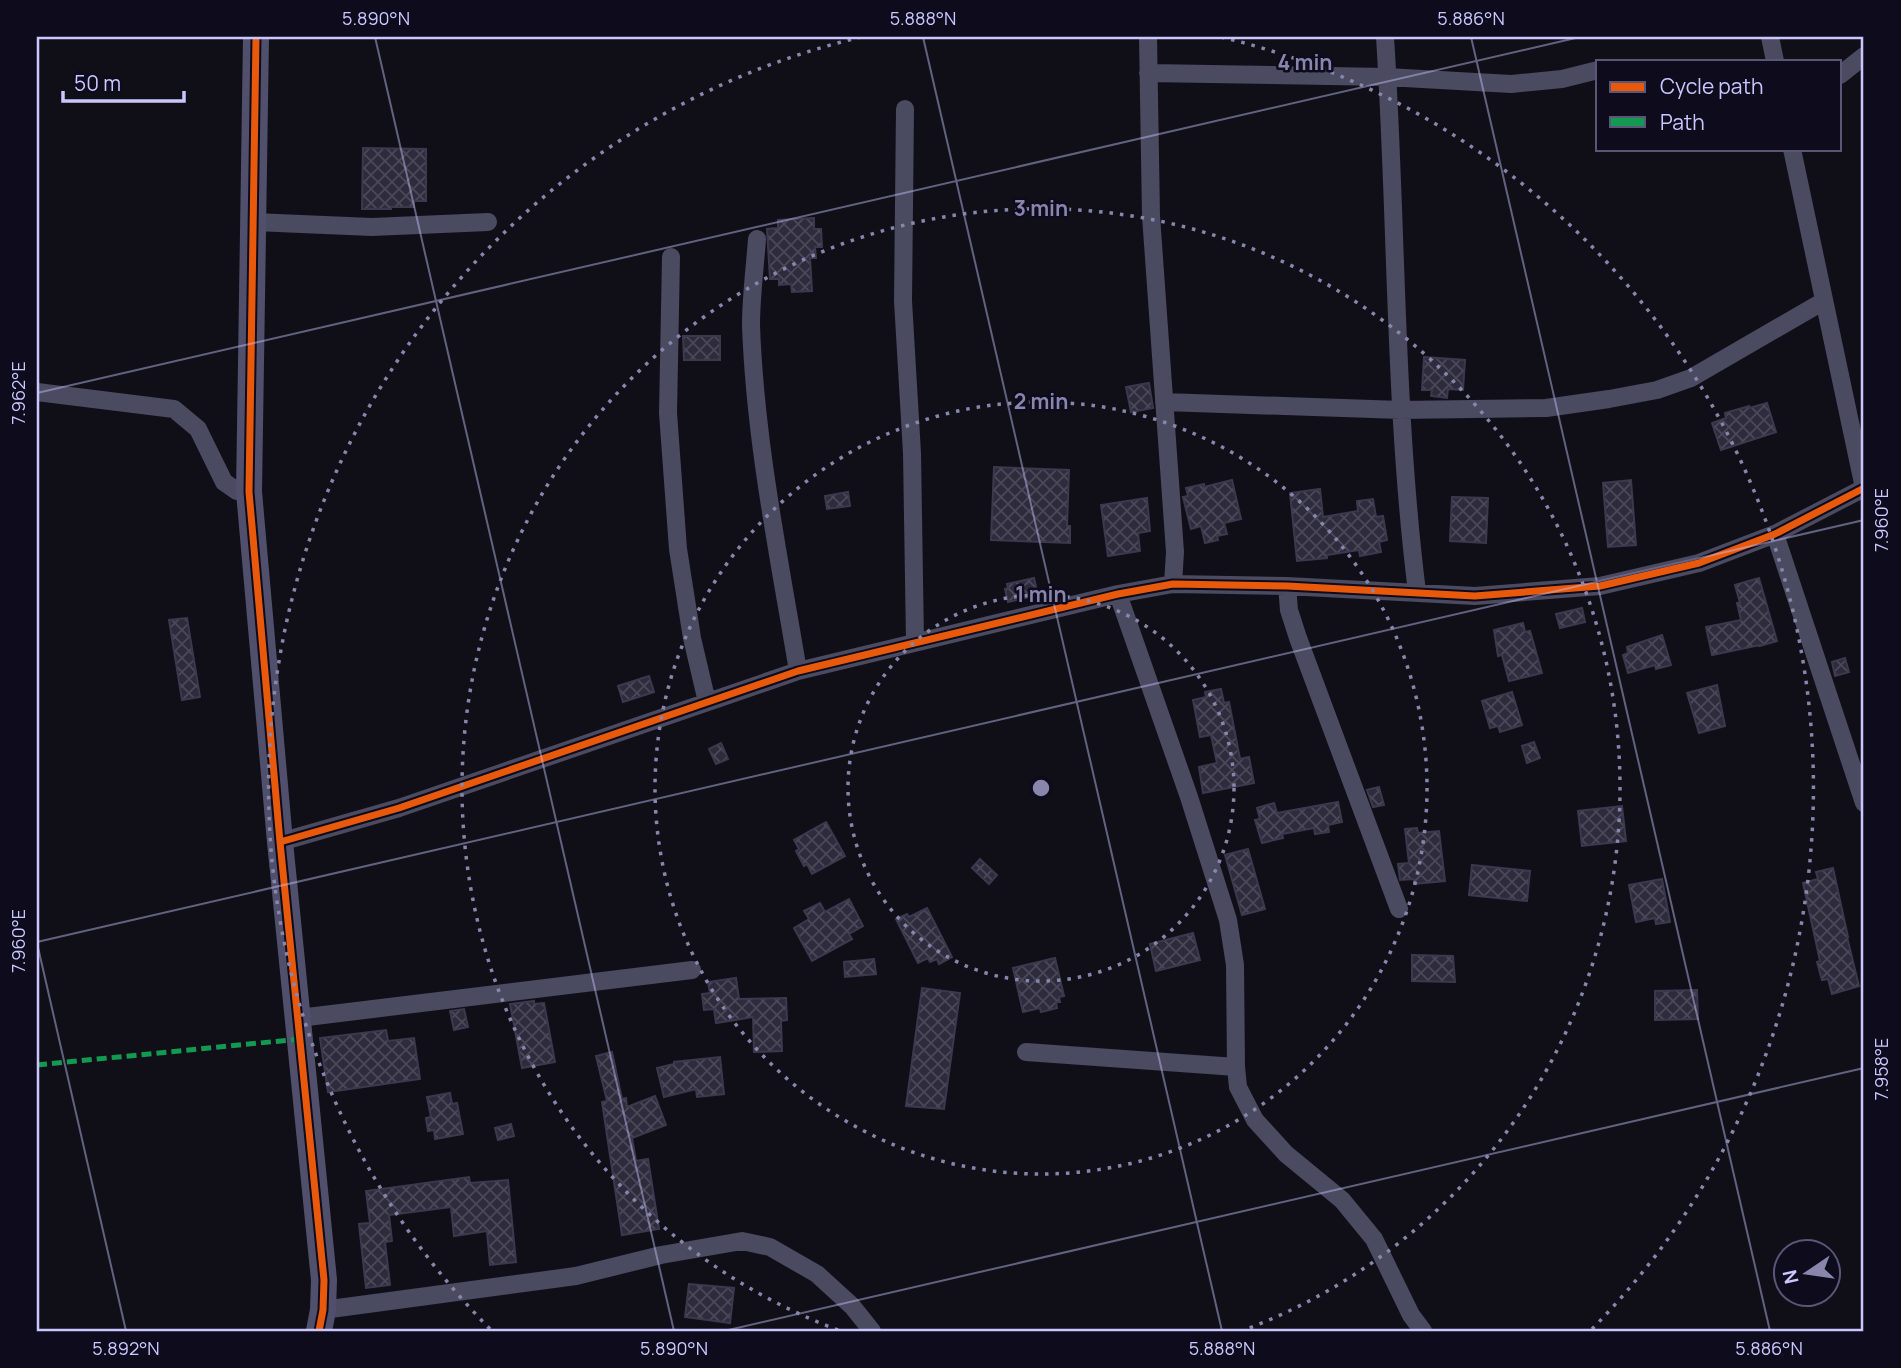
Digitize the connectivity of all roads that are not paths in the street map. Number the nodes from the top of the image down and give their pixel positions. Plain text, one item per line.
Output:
1 (256, 37) edge
2 (1148, 37) edge
3 (1385, 37) edge
4 (1770, 37) edge
5 (1864, 57) edge
6 (1775, 60) edge
7 (1596, 70) edge
8 (1148, 73) junction
9 (1842, 74) edge
10 (1387, 77) junction
11 (905, 109) dead end
12 (1792, 150) edge
13 (253, 222) junction
14 (488, 222) dead end
15 (757, 239) dead end
16 (671, 257) dead end
17 (1824, 301) junction
18 (37, 392) edge
19 (1164, 402) junction
20 (1401, 410) junction
21 (1864, 488) edge
22 (249, 492) junction
23 (1775, 534) junction
24 (1173, 584) junction
25 (1287, 586) junction
26 (1417, 592) junction
27 (1118, 594) junction
28 (915, 642) junction
29 (798, 671) junction
30 (707, 702) junction
31 (1864, 803) edge
32 (281, 842) junction
33 (1399, 909) dead end
34 (692, 970) dead end
35 (299, 1018) junction
36 (1026, 1052) dead end
37 (1236, 1068) junction
38 (321, 1320) edge
39 (872, 1331) edge
40 (1423, 1331) edge

1 - 13 street
2 - 8 street
3 - 10 street
4 - 6 street
5 - 9 street
7 - 10 street
8 - 10 street
8 - 19 street
10 - 20 street
11 - 28 street
12 - 17 street
13 - 14 street
13 - 22 street
15 - 29 street
16 - 30 street
17 - 20 street
17 - 21 street
18 - 22 street
19 - 20 street
19 - 24 street
20 - 26 street
21 - 23 street
22 - 32 street
23 - 26 street
23 - 31 street
24 - 25 street
24 - 27 street
25 - 26 street
25 - 33 street
27 - 28 street
27 - 37 street
28 - 29 street
29 - 30 street
30 - 32 street
32 - 35 street
34 - 35 street
35 - 38 street
36 - 37 street
37 - 40 street
38 - 39 street

